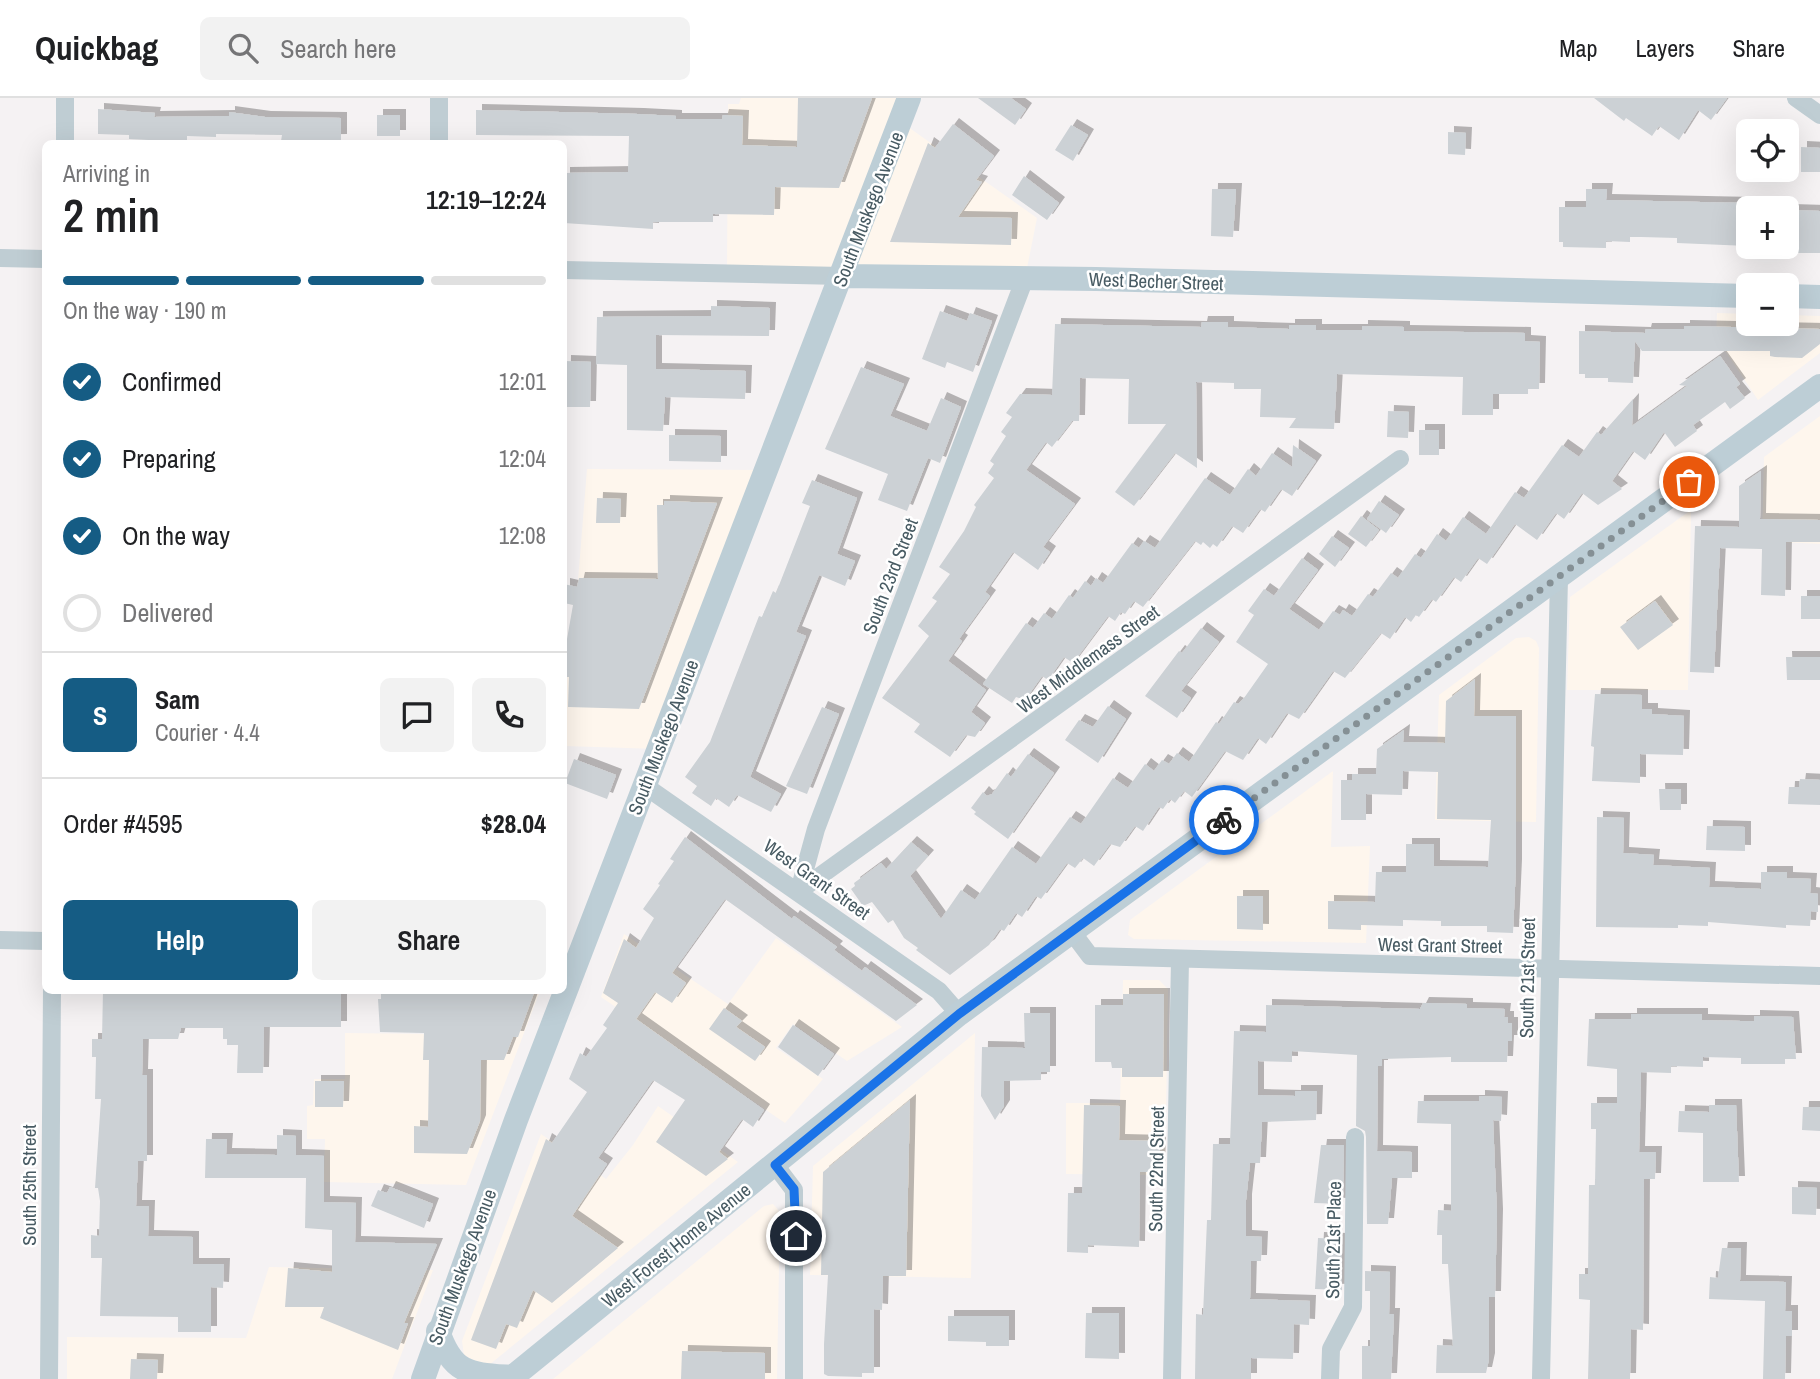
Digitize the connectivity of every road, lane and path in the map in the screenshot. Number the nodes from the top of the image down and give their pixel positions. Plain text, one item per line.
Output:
1 (65, 98) edge
2 (439, 98) edge
3 (909, 98) edge
4 (1796, 98) edge
5 (1820, 115) edge
6 (65, 140) edge
7 (439, 140) edge
8 (0, 258) edge
9 (42, 259) edge
10 (567, 270) edge
11 (842, 276) junction
12 (1025, 278) junction
13 (1736, 296) edge
14 (1799, 296) edge
15 (1820, 296) edge
16 (1820, 386) edge
17 (1401, 459) dead end
18 (1559, 577) junction
19 (645, 786) junction
20 (799, 891) junction
21 (1072, 932) junction
22 (0, 940) edge
23 (42, 941) edge
24 (572, 951) edge
25 (1180, 960) junction
26 (1548, 969) junction
27 (1820, 976) edge
28 (52, 994) edge
29 (557, 994) edge
30 (959, 1014) junction
31 (1355, 1137) dead end
32 (775, 1165) junction
33 (438, 1331) junction
34 (511, 1378) edge
35 (49, 1379) edge
36 (423, 1379) edge
37 (794, 1379) edge
38 (1172, 1379) edge
39 (1330, 1379) edge
40 (1541, 1379) edge

1 - 6 street
2 - 7 street
3 - 11 street, South Muskego Avenue
4 - 5 street
8 - 9 street
10 - 11 street, West Becher Street
11 - 12 street, West Becher Street
11 - 19 street, South Muskego Avenue
12 - 13 street, West Becher Street
12 - 20 street, South 23rd Street
14 - 15 street
16 - 18 street, West Forest Home Avenue
17 - 20 street, West Middlemass Street
18 - 21 street, West Forest Home Avenue
18 - 26 street, South 21st Street
19 - 20 street, West Grant Street
19 - 24 street, South Muskego Avenue
20 - 30 street, West Grant Street
21 - 25 street, West Grant Street
21 - 30 street, West Forest Home Avenue
22 - 23 street
25 - 26 street, West Grant Street
25 - 38 street, South 22nd Street
26 - 27 street, West Grant Street
26 - 40 street, South 21st Street
28 - 35 street, South 25th Street
29 - 33 street, South Muskego Avenue
30 - 32 street, West Forest Home Avenue
31 - 39 street, South 21st Place
32 - 34 street, West Forest Home Avenue
32 - 37 street
33 - 34 street
33 - 36 street, South Muskego Avenue

